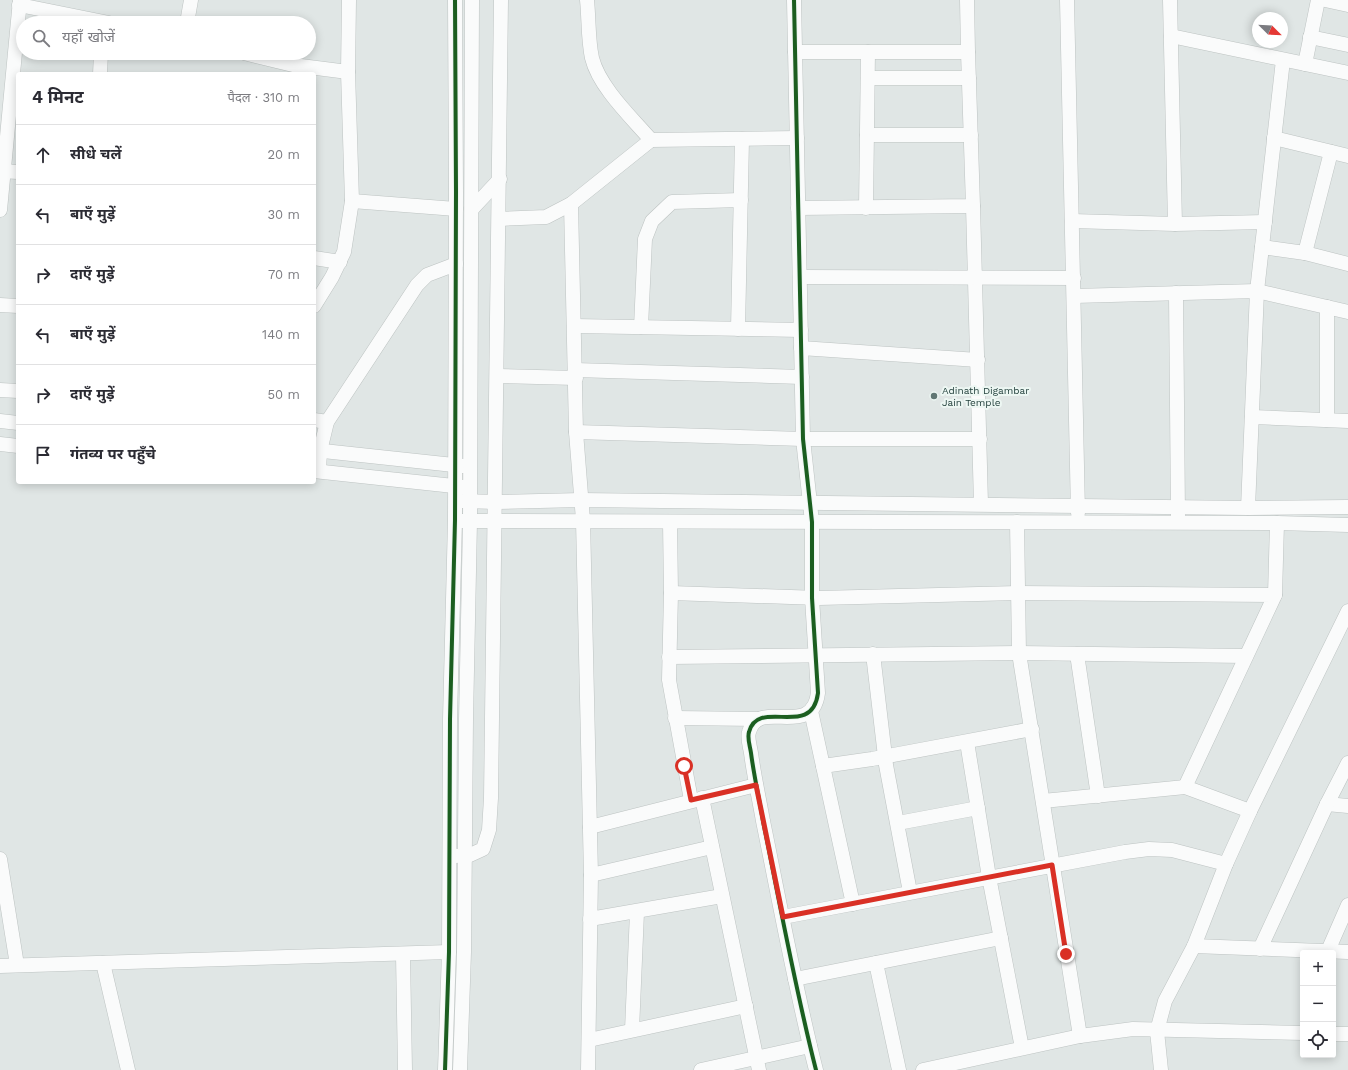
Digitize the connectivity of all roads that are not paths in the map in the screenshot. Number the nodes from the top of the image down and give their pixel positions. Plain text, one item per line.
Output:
1 (191, 0) edge
2 (349, 0) edge
3 (455, 0) edge
4 (472, 0) edge
5 (502, 0) edge
6 (587, 0) edge
7 (794, 0) edge
8 (967, 0) edge
9 (1067, 0) edge
10 (1170, 0) edge
11 (1318, 0) edge
12 (1325, 0) edge
13 (19, 3) edge
14 (1348, 4) edge
15 (18, 16) edge
16 (75, 16) edge
17 (188, 16) edge
18 (16, 33) edge
19 (1171, 36) junction
20 (1310, 37) junction
21 (1348, 45) edge
22 (795, 52) junction
23 (868, 52) junction
24 (968, 52) junction
25 (101, 60) edge
26 (265, 60) edge
27 (1283, 60) junction
28 (1305, 64) junction
29 (293, 69) edge
30 (100, 72) edge
31 (348, 72) junction
32 (1348, 74) edge
33 (868, 78) junction
34 (969, 78) junction
35 (867, 135) junction
36 (971, 135) junction
37 (797, 138) junction
38 (1274, 138) junction
39 (742, 139) junction
40 (651, 140) junction
41 (1331, 152) junction
42 (1348, 156) edge
43 (2, 171) edge
44 (16, 172) edge
45 (500, 185) junction
46 (741, 200) junction
47 (352, 201) junction
48 (571, 204) junction
49 (973, 206) junction
50 (798, 208) junction
51 (866, 208) junction
52 (456, 209) junction
53 (472, 209) junction
54 (0, 210) edge
55 (499, 213) junction
56 (1072, 221) junction
57 (1265, 222) junction
58 (1175, 224) junction
59 (1262, 247) junction
60 (1305, 253) junction
61 (316, 258) edge
62 (340, 262) junction
63 (456, 264) junction
64 (1348, 264) edge
65 (800, 277) junction
66 (976, 277) junction
67 (1074, 278) junction
68 (1257, 291) junction
69 (1176, 294) junction
70 (1074, 296) junction
71 (316, 303) edge
72 (0, 305) edge
73 (16, 306) edge
74 (1327, 307) junction
75 (1348, 312) edge
76 (574, 326) junction
77 (641, 327) junction
78 (738, 329) junction
79 (801, 330) junction
80 (801, 348) junction
81 (978, 360) junction
82 (576, 374) junction
83 (497, 376) junction
84 (802, 377) junction
85 (0, 390) edge
86 (16, 392) edge
87 (1252, 416) junction
88 (1327, 420) junction
89 (0, 421) edge
90 (320, 421) edge
91 (1348, 421) edge
92 (16, 423) edge
93 (576, 432) junction
94 (803, 439) junction
95 (980, 439) junction
96 (0, 444) edge
97 (16, 446) edge
98 (317, 451) edge
99 (455, 466) junction
100 (470, 467) junction
101 (316, 471) edge
102 (455, 494) junction
103 (469, 494) junction
104 (581, 500) junction
105 (496, 502) junction
106 (809, 502) junction
107 (981, 504) junction
108 (1078, 504) junction
109 (1177, 506) junction
110 (1348, 507) edge
111 (1248, 508) junction
112 (455, 520) junction
113 (583, 520) junction
114 (470, 521) junction
115 (496, 521) junction
116 (670, 522) junction
117 (812, 522) junction
118 (1017, 522) junction
119 (1078, 522) junction
120 (1178, 522) junction
121 (1277, 523) junction
122 (1348, 525) edge
123 (671, 593) junction
124 (1019, 593) junction
125 (1275, 595) junction
126 (812, 598) junction
127 (1348, 611) edge
128 (1019, 653) junction
129 (873, 654) junction
130 (1077, 654) junction
131 (815, 655) junction
132 (1246, 656) junction
133 (669, 657) junction
134 (811, 711) junction
135 (675, 718) junction
136 (758, 719) junction
137 (1032, 730) junction
138 (967, 742) junction
139 (884, 757) junction
140 (1348, 763) edge
141 (823, 766) junction
142 (756, 785) junction
143 (1185, 787) junction
144 (1098, 796) junction
145 (696, 799) junction
146 (1043, 801) junction
147 (1327, 804) junction
148 (1348, 806) edge
149 (978, 808) junction
150 (1250, 811) junction
151 (898, 823) junction
152 (590, 827) junction
153 (712, 847) junction
154 (0, 859) edge
155 (449, 863) junction
156 (464, 863) junction
157 (1226, 864) junction
158 (1052, 865) junction
159 (591, 875) junction
160 (989, 877) junction
161 (910, 892) junction
162 (722, 896) junction
163 (852, 904) junction
164 (1348, 905) edge
165 (637, 912) junction
166 (783, 917) junction
167 (590, 919) junction
168 (1001, 938) junction
169 (1194, 946) junction
170 (1260, 949) junction
171 (1328, 950) edge
172 (1300, 951) edge
173 (449, 952) junction
174 (1348, 952) edge
175 (1336, 953) edge
176 (403, 955) junction
177 (103, 963) junction
178 (876, 963) junction
179 (17, 965) junction
180 (0, 966) edge
181 (795, 979) junction
182 (746, 1006) junction
183 (632, 1030) junction
184 (1157, 1031) junction
185 (1300, 1033) edge
186 (1336, 1034) edge
187 (1348, 1034) edge
188 (1080, 1036) junction
189 (590, 1040) junction
190 (810, 1046) junction
191 (1022, 1048) junction
192 (758, 1064) edge
193 (128, 1070) edge
194 (405, 1070) edge
195 (445, 1070) edge
196 (460, 1070) edge
197 (588, 1070) edge
198 (701, 1070) edge
199 (816, 1070) edge
200 (899, 1070) edge
201 (923, 1070) edge
202 (1161, 1070) edge

1 - 17 street
2 - 31 street
3 - 52 street
4 - 53 street
5 - 45 street
6 - 40 street
7 - 22 street
8 - 24 street
9 - 56 street
10 - 19 street
11 - 20 street
12 - 14 street
13 - 15 street
13 - 16 street
18 - 43 street
19 - 27 street
19 - 58 street
20 - 21 street
20 - 28 street
22 - 23 street
22 - 37 street
23 - 24 street
23 - 33 street
24 - 34 street
25 - 30 street
26 - 29 street
27 - 28 street
27 - 38 street
28 - 32 street
29 - 31 street
31 - 47 street
33 - 34 street
33 - 35 street
34 - 36 street
35 - 36 street
35 - 51 street
36 - 49 street
37 - 39 street
37 - 50 street
38 - 41 street
38 - 57 street
39 - 40 street
39 - 46 street
40 - 48 street
41 - 42 street
41 - 60 street
43 - 44 street
43 - 54 street
45 - 53 street
45 - 55 street
46 - 77 street
46 - 78 street
47 - 52 street
47 - 62 street
48 - 55 street
48 - 76 street
49 - 51 street
49 - 66 street
50 - 51 street
50 - 65 street
52 - 63 street
53 - 100 street
55 - 83 street
56 - 58 street
56 - 67 street
57 - 58 street
57 - 59 street
59 - 60 street
59 - 68 street
60 - 64 street
61 - 62 street
62 - 71 street
63 - 90 street
63 - 99 street
65 - 66 street
65 - 79 street
66 - 67 street
66 - 81 street
67 - 70 street
68 - 69 street
68 - 74 street
68 - 87 street
69 - 70 street
69 - 109 street
70 - 108 street
72 - 73 street
74 - 75 street
74 - 88 street
76 - 77 street
76 - 82 street
77 - 78 street
78 - 79 street
79 - 80 street
80 - 81 street
80 - 84 street
81 - 95 street
82 - 83 street
82 - 84 street
82 - 93 street
83 - 105 street
84 - 94 street
85 - 86 street
87 - 88 street
87 - 111 street
88 - 91 street
89 - 92 street
90 - 98 street
93 - 94 street
93 - 104 street
94 - 95 street
94 - 106 street
95 - 107 street
96 - 97 street
98 - 99 street
98 - 101 street
99 - 100 street
99 - 102 street
100 - 103 street
101 - 102 street
102 - 103 street
102 - 112 street
103 - 105 street
103 - 114 street
104 - 105 street
104 - 106 street
104 - 113 street
105 - 115 street
106 - 107 street
106 - 117 street
107 - 108 street
108 - 109 street
108 - 119 street
109 - 111 street
109 - 120 street
110 - 111 street
112 - 114 street
112 - 155 street
113 - 115 street
113 - 116 street
113 - 152 street
114 - 115 street
114 - 156 street
115 - 156 street
116 - 117 street
116 - 123 street
117 - 118 street
117 - 126 street
118 - 119 street
118 - 124 street
119 - 120 street
120 - 121 street
121 - 122 street
121 - 125 street
123 - 126 street
123 - 133 street
124 - 125 street
124 - 126 street
124 - 128 street
125 - 132 street
126 - 131 street
127 - 150 street
128 - 129 street
128 - 130 street
128 - 137 street
129 - 131 street
129 - 139 street
130 - 132 street
130 - 144 street
131 - 133 street
131 - 134 street
132 - 143 street
133 - 135 street
134 - 136 street
134 - 141 street
135 - 136 street
135 - 145 street
136 - 142 street
137 - 138 street
137 - 146 street
138 - 139 street
138 - 149 street
139 - 141 street
139 - 151 street
140 - 147 street
141 - 163 street
142 - 145 street
142 - 166 street
143 - 144 street
143 - 150 street
144 - 146 street
145 - 152 street
145 - 153 street
146 - 158 street
147 - 148 street
147 - 170 street
149 - 151 street
149 - 160 street
150 - 157 street
151 - 161 street
152 - 159 street
153 - 159 street
153 - 162 street
154 - 179 street
155 - 156 street
155 - 173 street
156 - 196 street
157 - 158 street
157 - 169 street
158 - 160 street
158 - 188 street
159 - 167 street
160 - 161 street
160 - 168 street
161 - 163 street
162 - 165 street
162 - 182 street
163 - 166 street
164 - 171 street
165 - 167 street
165 - 183 street
166 - 181 street
167 - 189 street
168 - 178 street
168 - 191 street
169 - 170 street
169 - 184 street
170 - 172 street
173 - 176 street
173 - 195 street
174 - 175 street
176 - 177 street
176 - 194 street
177 - 179 street
177 - 193 street
178 - 181 street
178 - 200 street
179 - 180 street
181 - 190 street
182 - 183 street
182 - 192 street
183 - 189 street
184 - 185 street
184 - 188 street
184 - 202 street
186 - 187 street
188 - 191 street
189 - 197 street
190 - 192 street
190 - 199 street
191 - 201 street
192 - 198 street

